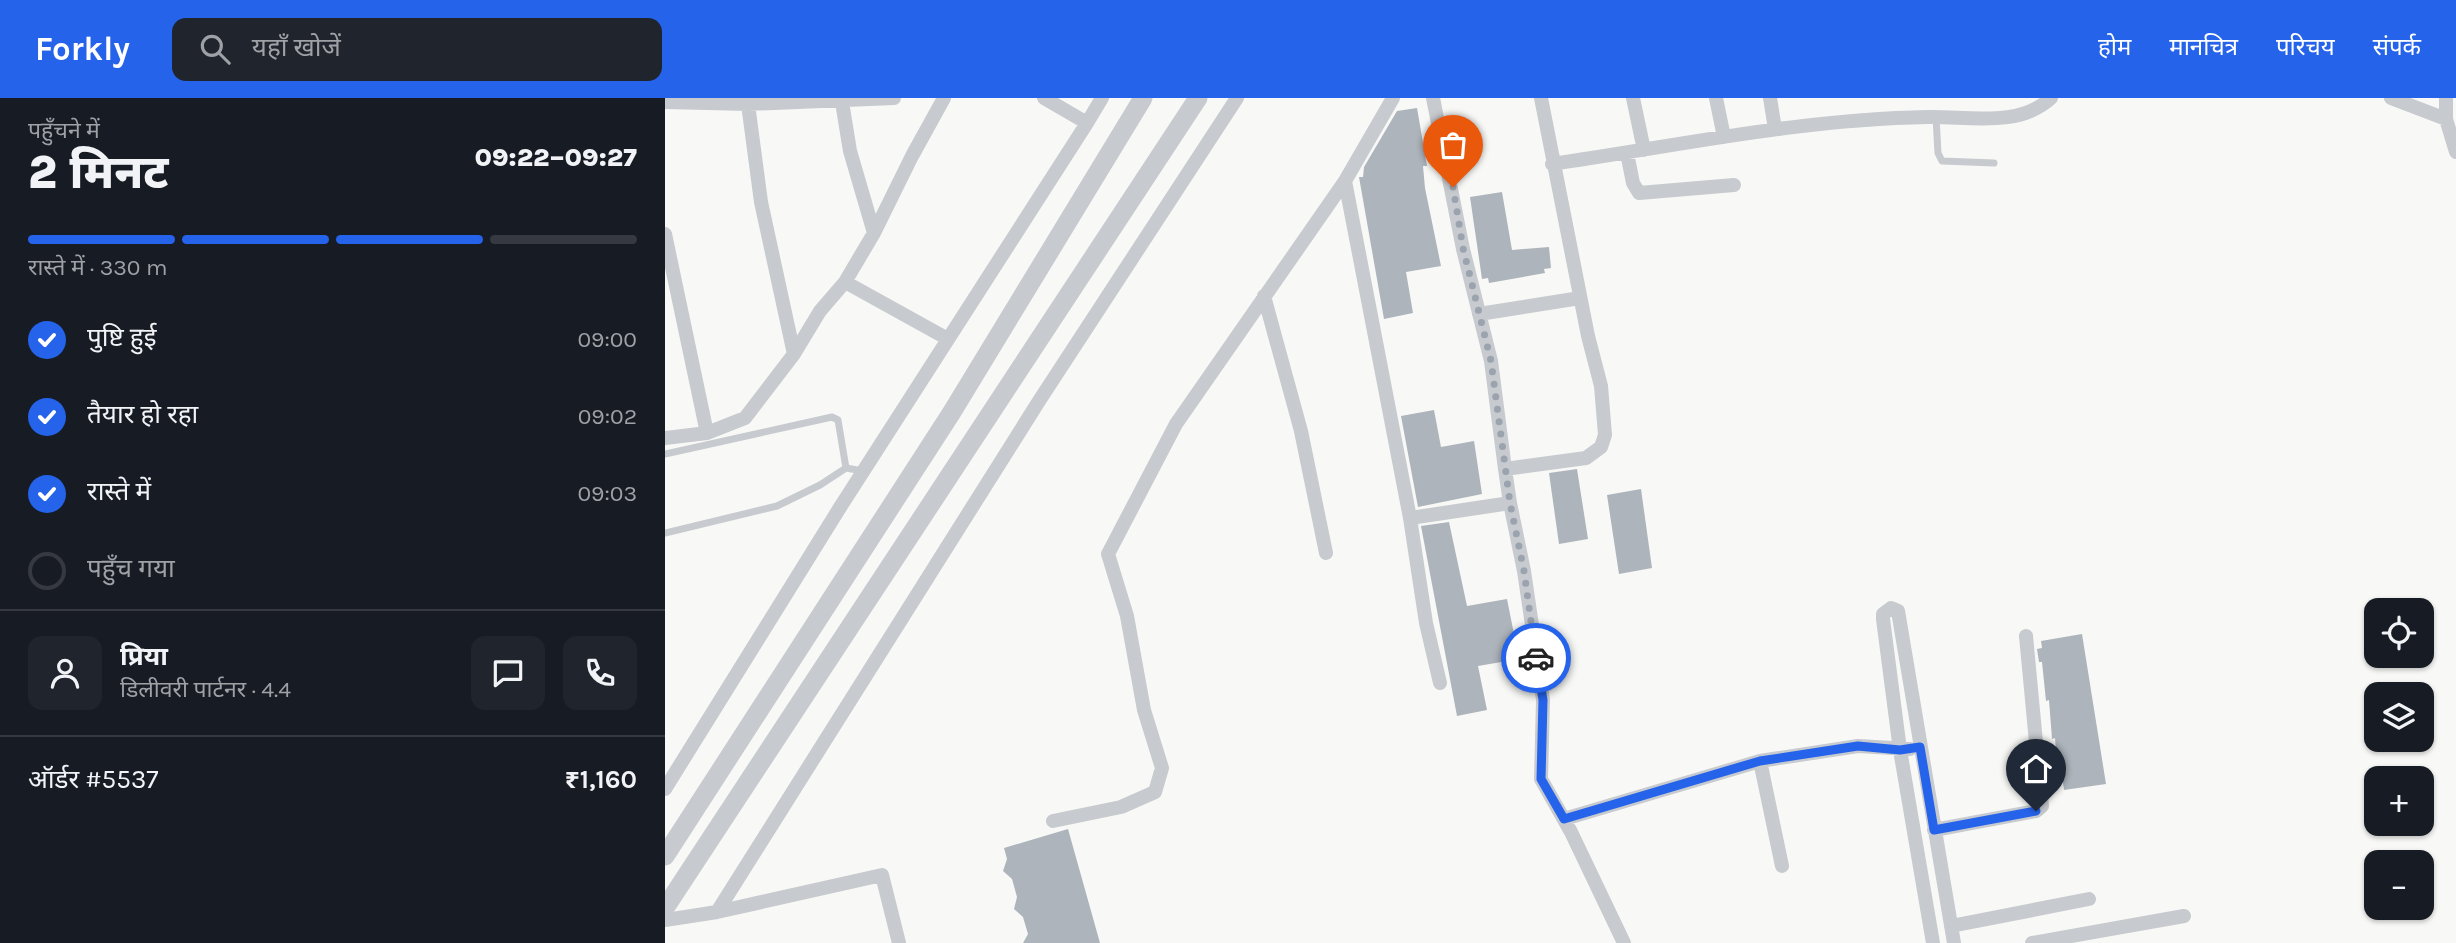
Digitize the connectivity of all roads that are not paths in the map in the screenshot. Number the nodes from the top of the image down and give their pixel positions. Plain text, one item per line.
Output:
1 (894, 98) edge
2 (944, 98) edge
3 (1044, 98) edge
4 (1102, 98) edge
5 (1143, 98) edge
6 (1198, 98) edge
7 (1237, 98) edge
8 (1393, 98) edge
9 (1433, 98) edge
10 (1541, 98) edge
11 (1633, 98) edge
12 (1716, 98) edge
13 (1770, 98) edge
14 (2051, 98) edge
15 (2391, 98) edge
16 (711, 100) edge
17 (814, 100) edge
18 (665, 102) edge
19 (842, 102) junction
20 (748, 104) junction
21 (2448, 107) edge
22 (1936, 116) junction
23 (1087, 122) junction
24 (1775, 129) junction
25 (1724, 137) junction
26 (1644, 150) junction
27 (2456, 152) edge
28 (1627, 153) junction
29 (1994, 163) dead end
30 (1552, 164) junction
31 (1345, 181) junction
32 (1734, 185) dead end
33 (874, 233) junction
34 (665, 234) edge
35 (845, 282) junction
36 (1264, 296) junction
37 (1580, 298) junction
38 (1479, 314) junction
39 (948, 339) junction
40 (795, 354) junction
41 (707, 433) junction
42 (665, 438) edge
43 (665, 454) edge
44 (846, 468) junction
45 (1505, 469) junction
46 (863, 471) junction
47 (1510, 503) junction
48 (1410, 518) junction
49 (665, 533) edge
50 (1326, 553) dead end
51 (2026, 636) dead end
52 (1440, 683) dead end
53 (1920, 747) junction
54 (1900, 750) junction
55 (1760, 761) junction
56 (665, 789) edge
57 (1564, 819) junction
58 (1053, 821) dead end
59 (1934, 830) junction
60 (665, 856) edge
61 (1782, 866) dead end
62 (2089, 899) dead end
63 (665, 908) edge
64 (717, 912) junction
65 (2184, 916) dead end
66 (665, 919) edge
67 (1951, 926) junction
68 (899, 943) edge
69 (1624, 943) edge
70 (1933, 943) edge
71 (1954, 943) edge
72 (2032, 943) edge

1 - 19 street
2 - 33 street
3 - 23 street
4 - 23 street
5 - 60 street
6 - 63 street
7 - 64 street
8 - 31 street
9 - 38 street
10 - 30 street
11 - 26 street
12 - 25 street
13 - 24 street
14 - 22 street
15 - 21 street
16 - 18 street
16 - 20 street
17 - 19 street
17 - 20 street
19 - 33 street
20 - 40 street
21 - 27 street
22 - 24 street
22 - 29 lane
23 - 39 street
24 - 25 street
25 - 26 street
26 - 28 street
28 - 30 street
28 - 32 street
30 - 37 street
31 - 36 street
31 - 48 street
33 - 35 street
34 - 41 street
35 - 39 street
35 - 40 street
36 - 50 street
36 - 58 street
37 - 38 street
37 - 45 street
38 - 45 street
39 - 46 street
40 - 41 street
41 - 42 street
43 - 44 lane
44 - 46 lane
44 - 49 lane
45 - 47 street
46 - 56 street
47 - 48 street
47 - 57 street
48 - 52 street
51 - 59 street
53 - 54 street
53 - 54 street
53 - 59 street
54 - 55 street
54 - 70 street
55 - 57 street
55 - 61 street
57 - 69 street
59 - 67 street
62 - 67 street
64 - 66 street
64 - 68 street
65 - 72 street
67 - 71 street

